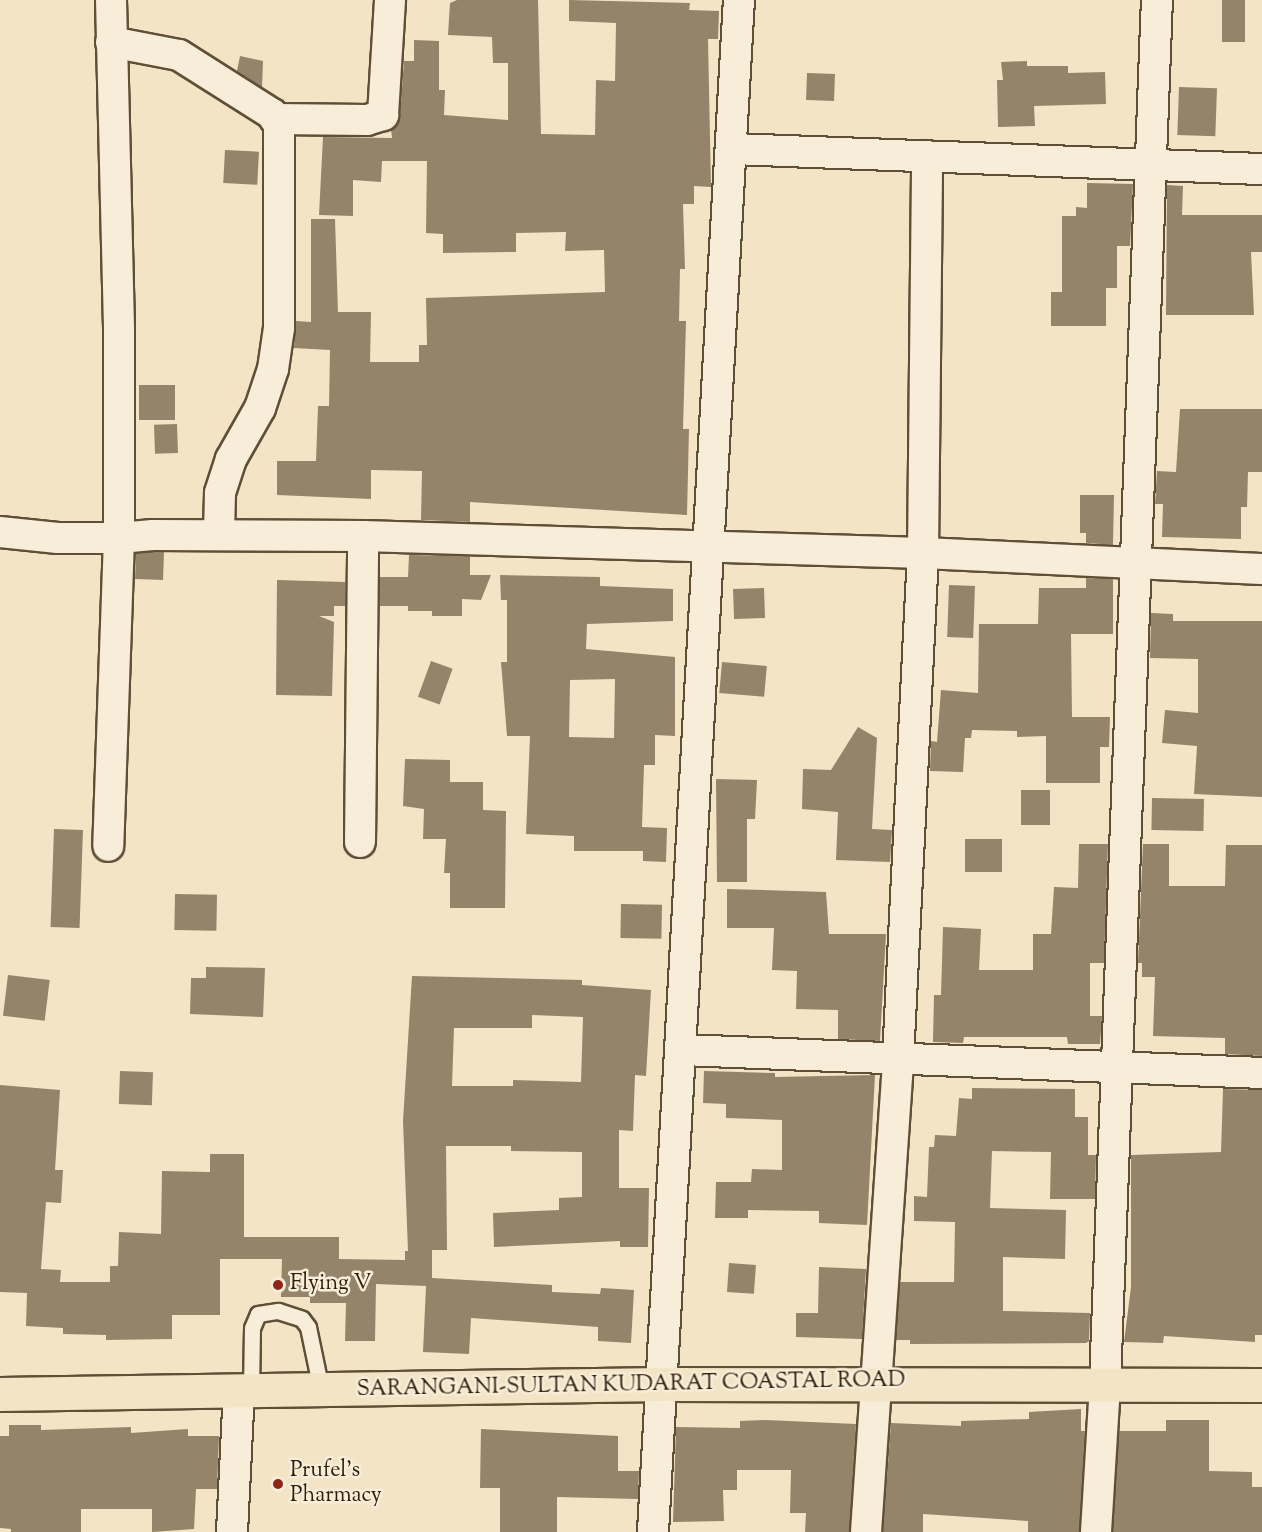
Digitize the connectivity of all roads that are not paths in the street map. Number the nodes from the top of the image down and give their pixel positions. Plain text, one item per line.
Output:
1 (111, 0) edge
2 (390, 0) edge
3 (739, 0) edge
4 (1157, 0) edge
5 (111, 42) junction
6 (275, 119) junction
7 (733, 150) junction
8 (927, 156) junction
9 (1152, 164) junction
10 (1262, 169) edge
11 (0, 532) edge
12 (219, 535) junction
13 (363, 536) junction
14 (119, 538) junction
15 (709, 546) junction
16 (923, 553) junction
17 (1135, 564) junction
18 (1262, 569) edge
19 (360, 843) dead end
20 (108, 846) dead end
21 (683, 1050) junction
22 (898, 1059) junction
23 (1115, 1068) junction
24 (1262, 1072) edge
25 (1105, 1383) junction
26 (663, 1384) junction
27 (878, 1384) junction
28 (1262, 1385) edge
29 (321, 1389) junction
30 (245, 1390) junction
31 (0, 1394) edge
32 (232, 1532) edge
33 (653, 1532) edge
34 (866, 1532) edge
35 (1096, 1532) edge

1 - 5 street
2 - 6 street
3 - 7 street
4 - 9 street
5 - 6 street
5 - 14 street
6 - 12 street
7 - 8 street
7 - 15 street
8 - 9 street
8 - 16 street
9 - 10 street
9 - 17 street
11 - 14 street
12 - 13 street
12 - 14 street
13 - 15 street
13 - 19 street
14 - 20 street
15 - 16 street
15 - 21 street
16 - 17 street
16 - 22 street
17 - 18 street
17 - 23 street
21 - 22 street
21 - 26 street
22 - 23 street
22 - 27 street
23 - 24 street
23 - 25 street
25 - 27 main road, SARANGANI-SULTAN KUDARAT COASTAL ROAD
25 - 28 main road, SARANGANI-SULTAN KUDARAT COASTAL ROAD
25 - 35 street
26 - 27 main road, SARANGANI-SULTAN KUDARAT COASTAL ROAD
26 - 29 main road, SARANGANI-SULTAN KUDARAT COASTAL ROAD
26 - 33 street
27 - 34 street
29 - 30 main road, SARANGANI-SULTAN KUDARAT COASTAL ROAD
29 - 30 lane
30 - 31 main road, SARANGANI-SULTAN KUDARAT COASTAL ROAD
30 - 32 street

